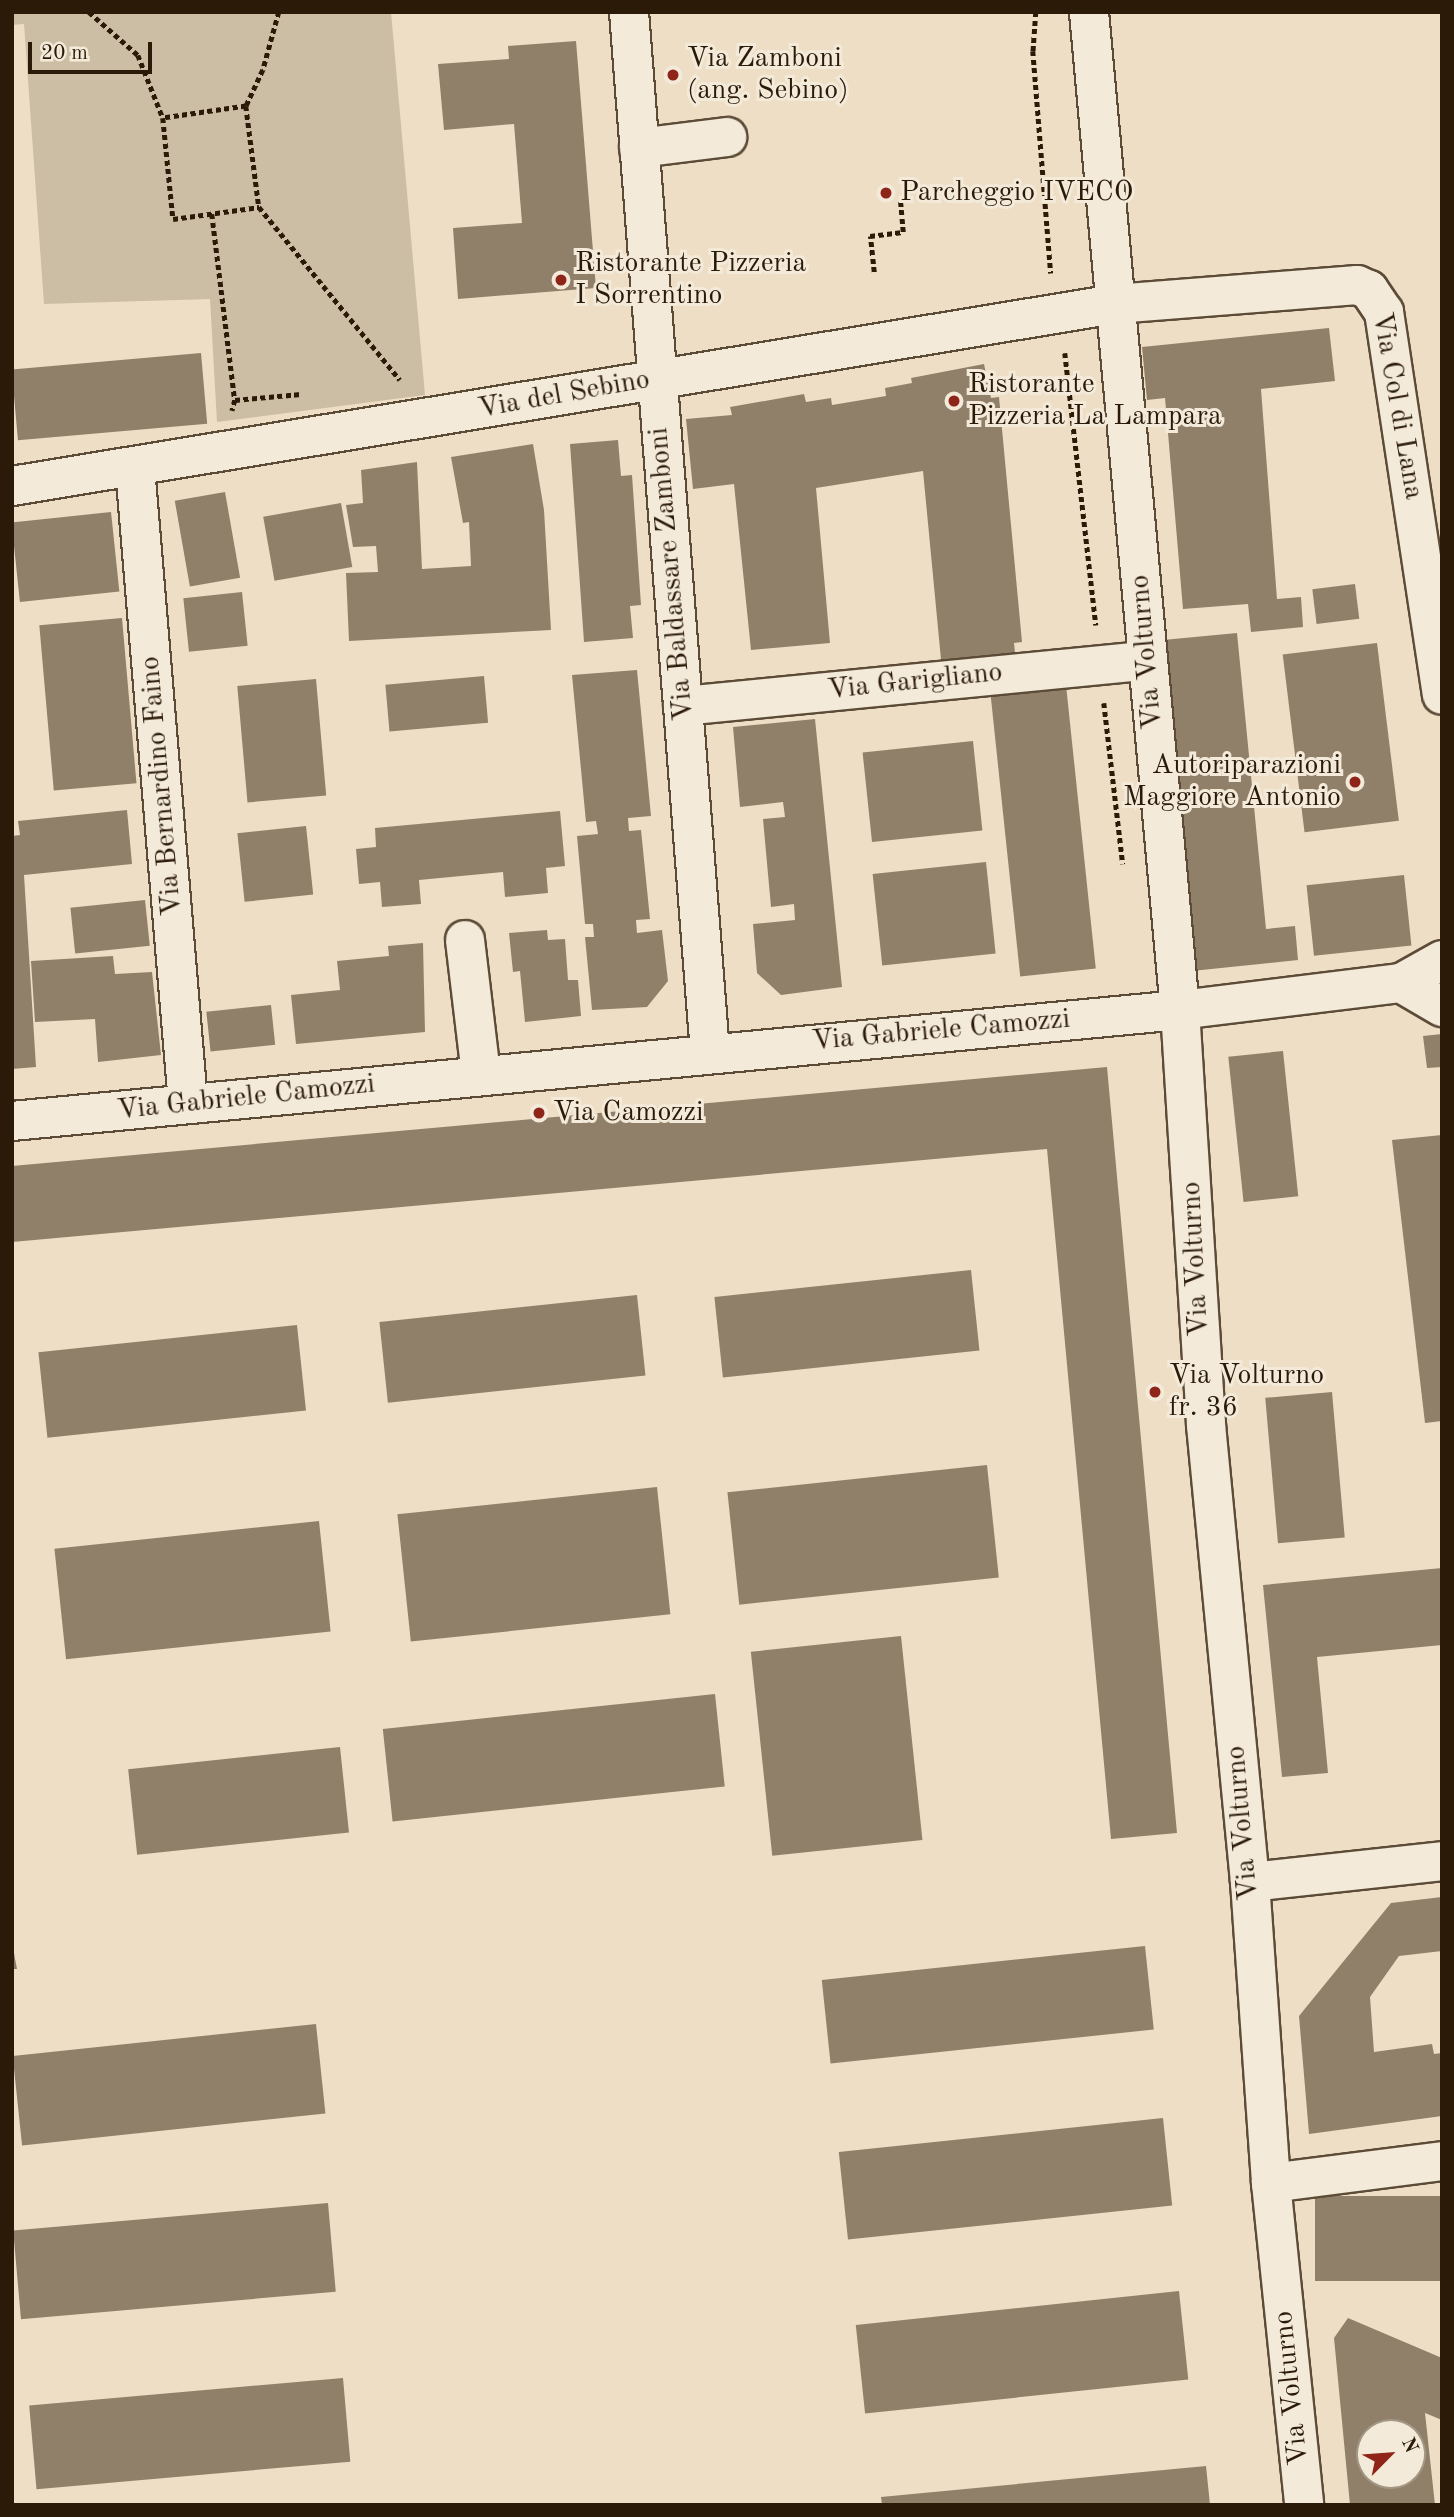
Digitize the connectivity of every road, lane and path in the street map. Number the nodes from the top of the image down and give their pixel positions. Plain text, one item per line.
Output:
1 (89, 12) edge
2 (279, 12) edge
3 (629, 12) edge
4 (1036, 12) edge
5 (1089, 12) edge
6 (246, 106) junction
7 (163, 118) junction
8 (727, 137) dead end
9 (639, 148) junction
10 (900, 200) dead end
11 (259, 208) junction
12 (212, 214) junction
13 (1050, 257) dead end
14 (874, 272) dead end
15 (1115, 295) junction
16 (655, 380) junction
17 (391, 386) dead end
18 (313, 393) dead end
19 (235, 400) junction
20 (229, 426) dead end
21 (135, 468) junction
22 (12, 486) edge
23 (1148, 660) junction
24 (1442, 695) edge
25 (683, 706) junction
26 (465, 940) dead end
27 (1442, 961) edge
28 (1401, 983) junction
29 (1442, 1007) edge
30 (1180, 1010) junction
31 (710, 1053) junction
32 (481, 1075) junction
33 (188, 1103) junction
34 (12, 1121) edge
35 (1442, 1861) edge
36 (1250, 1882) junction
37 (1442, 2161) edge
38 (1271, 2183) junction
39 (1304, 2505) edge

1 - 7 path
2 - 6 path
3 - 9 street, Via Baldassare Zamboni
4 - 13 path
5 - 15 street, Via Volturno
6 - 7 path
6 - 11 path
7 - 12 path
8 - 9 street
9 - 16 street, Via Baldassare Zamboni
10 - 14 path
11 - 12 path
11 - 17 path
12 - 19 path
15 - 16 street, Via del Sebino
15 - 23 street, Via Volturno
15 - 24 street, Via Col di Lana
16 - 21 street, Via del Sebino
16 - 25 street, Via Baldassare Zamboni
18 - 19 path
19 - 20 path
21 - 22 street, Via del Sebino
21 - 33 street, Via Bernardino Faino
23 - 25 street, Via Garigliano
23 - 30 street, Via Volturno
25 - 31 street, Via Baldassare Zamboni
26 - 32 street
27 - 28 street, Via Gabriele Camozzi
28 - 29 street
28 - 30 street, Via Gabriele Camozzi
30 - 31 street, Via Gabriele Camozzi
30 - 36 street, Via Volturno
31 - 32 street, Via Gabriele Camozzi
32 - 33 street, Via Gabriele Camozzi
33 - 34 street, Via Gabriele Camozzi
35 - 36 street
36 - 38 street, Via Volturno
37 - 38 street
38 - 39 street, Via Volturno

